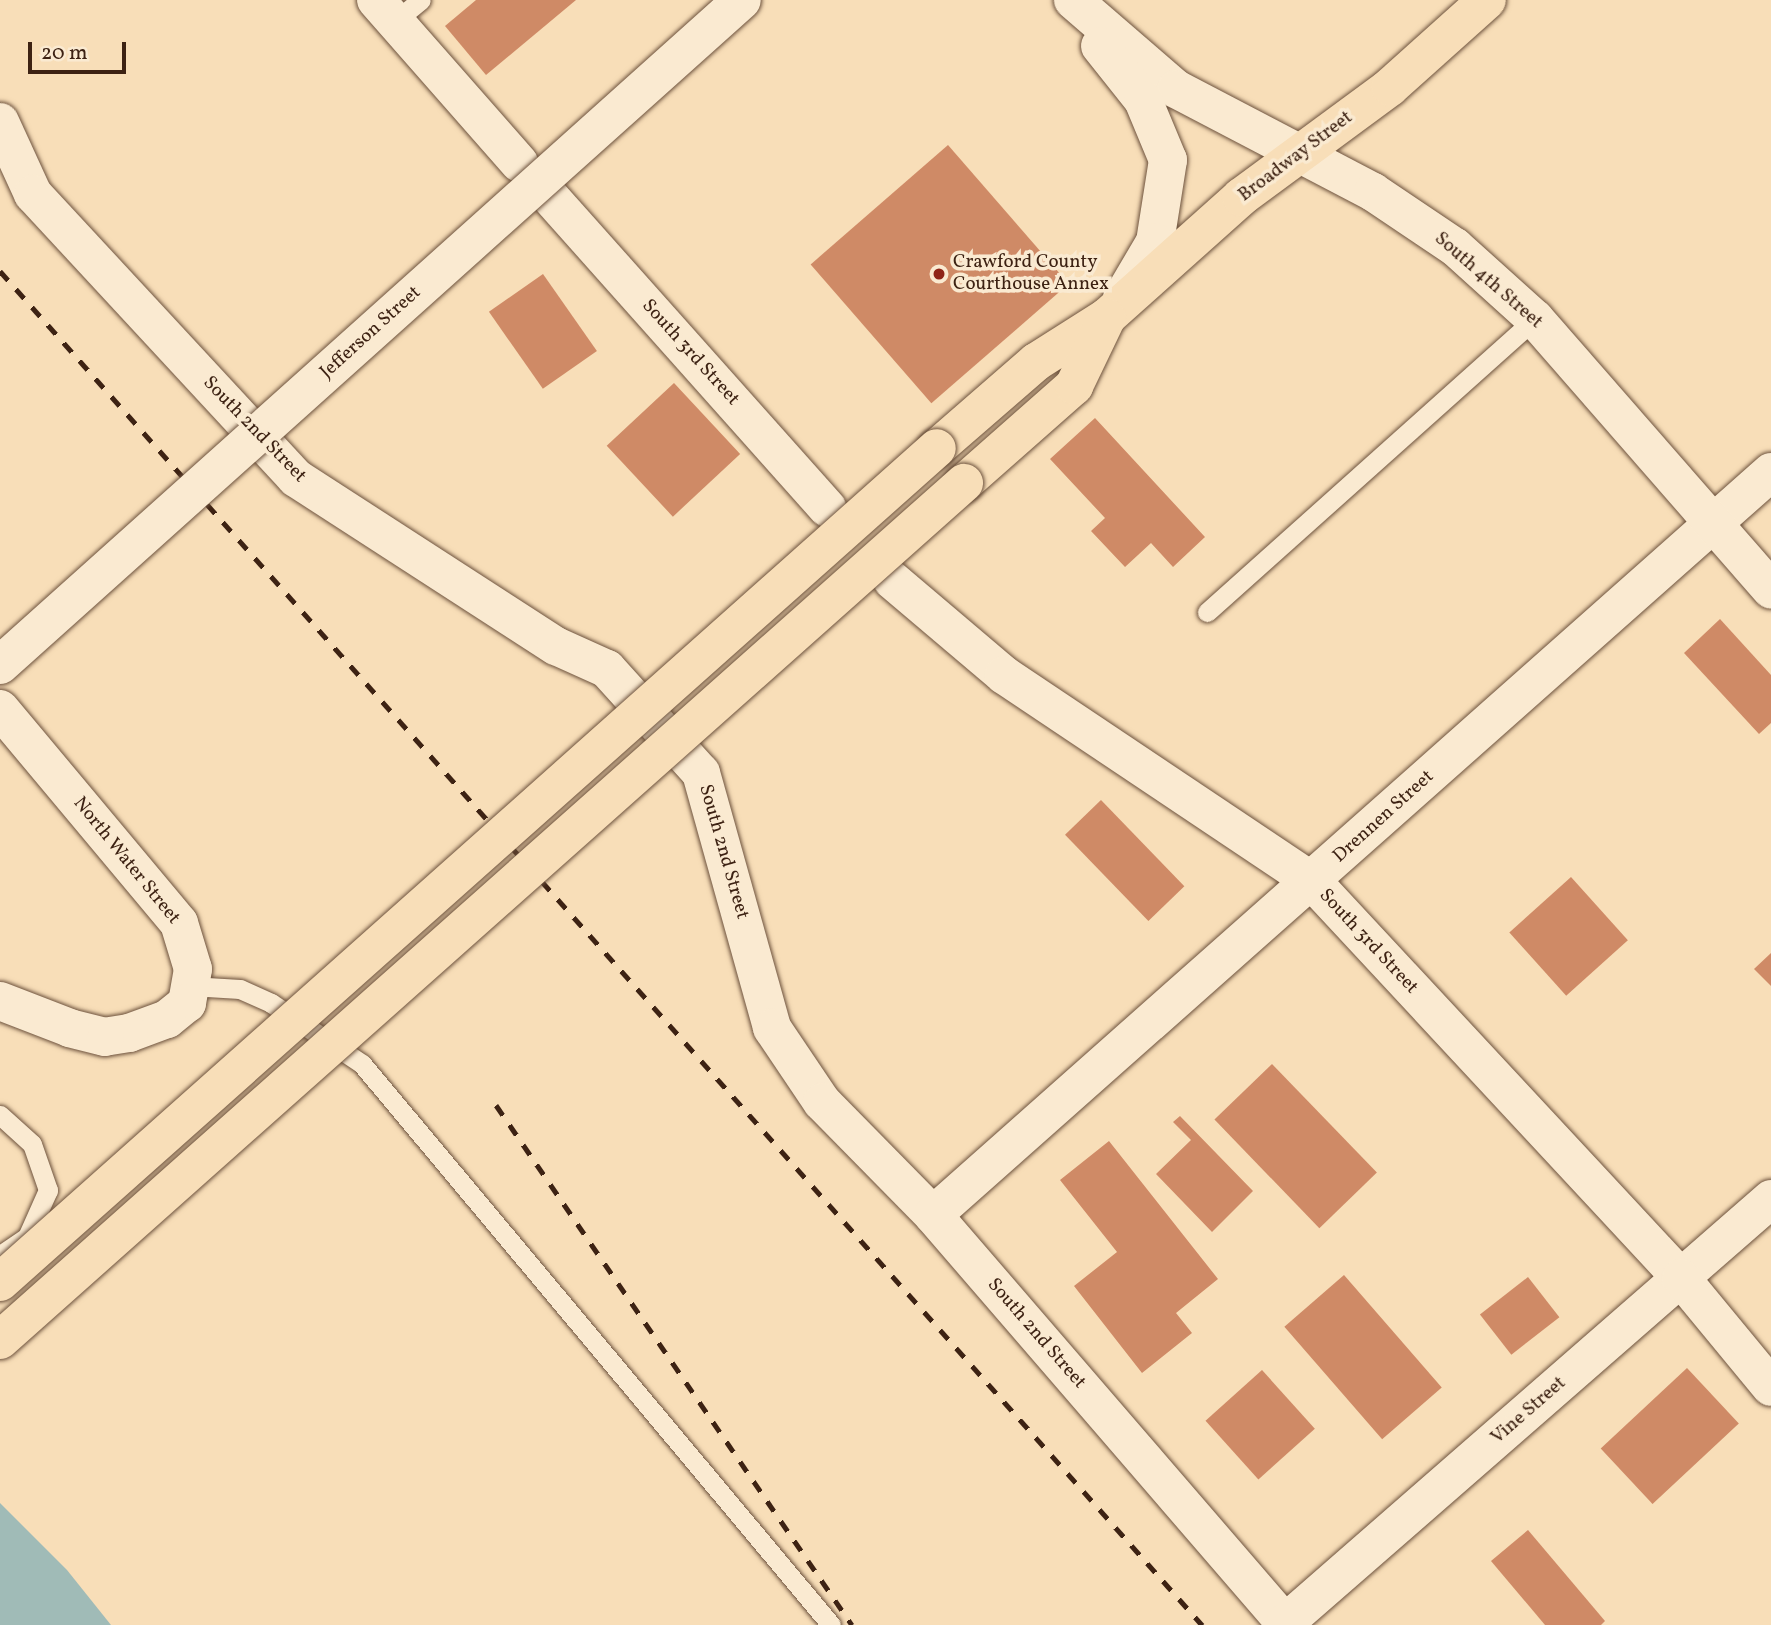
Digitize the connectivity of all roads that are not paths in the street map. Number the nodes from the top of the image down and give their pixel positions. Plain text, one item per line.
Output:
1 (742, 0) edge
2 (1064, 0) edge
3 (1073, 0) edge
4 (1487, 0) edge
5 (397, 7) edge
6 (0, 122) edge
7 (1298, 154) junction
8 (519, 163) dead end
9 (552, 199) dead end
10 (1111, 314) junction
11 (1535, 319) junction
12 (1771, 472) edge
13 (827, 508) dead end
14 (1713, 523) junction
15 (892, 580) dead end
16 (1771, 590) edge
17 (1207, 612) dead end
18 (0, 665) edge
19 (0, 709) edge
20 (1312, 881) junction
21 (190, 986) junction
22 (0, 1001) edge
23 (0, 1115) edge
24 (1771, 1199) edge
25 (933, 1215) junction
26 (0, 1255) edge
27 (1681, 1278) junction
28 (0, 1282) edge
29 (0, 1340) edge
30 (1771, 1387) edge
31 (1286, 1623) joint
32 (831, 1625) edge

1 - 18 street, Jefferson Street, bridge
2 - 10 street
3 - 7 street, South 4th Street
4 - 7 main road, Broadway Street
5 - 8 street
6 - 25 street, South 2nd Street
7 - 10 main road, Broadway Street
7 - 11 street, South 4th Street
9 - 13 street, South 3rd Street
10 - 28 main road, Broadway Street, bridge
10 - 29 main road, Broadway Street, bridge
11 - 14 street, South 4th Street
11 - 17 lane
12 - 14 street, Drennen Street
14 - 16 street, South 4th Street
14 - 20 street, Drennen Street
15 - 20 street, South 3rd Street
19 - 21 street, North Water Street
20 - 25 street, Drennen Street
20 - 27 street, South 3rd Street
21 - 22 street, North Water Street
21 - 32 lane
23 - 26 lane
24 - 27 street, Vine Street
25 - 31 street, South 2nd Street
27 - 30 street, South 3rd Street
27 - 31 street, Vine Street

